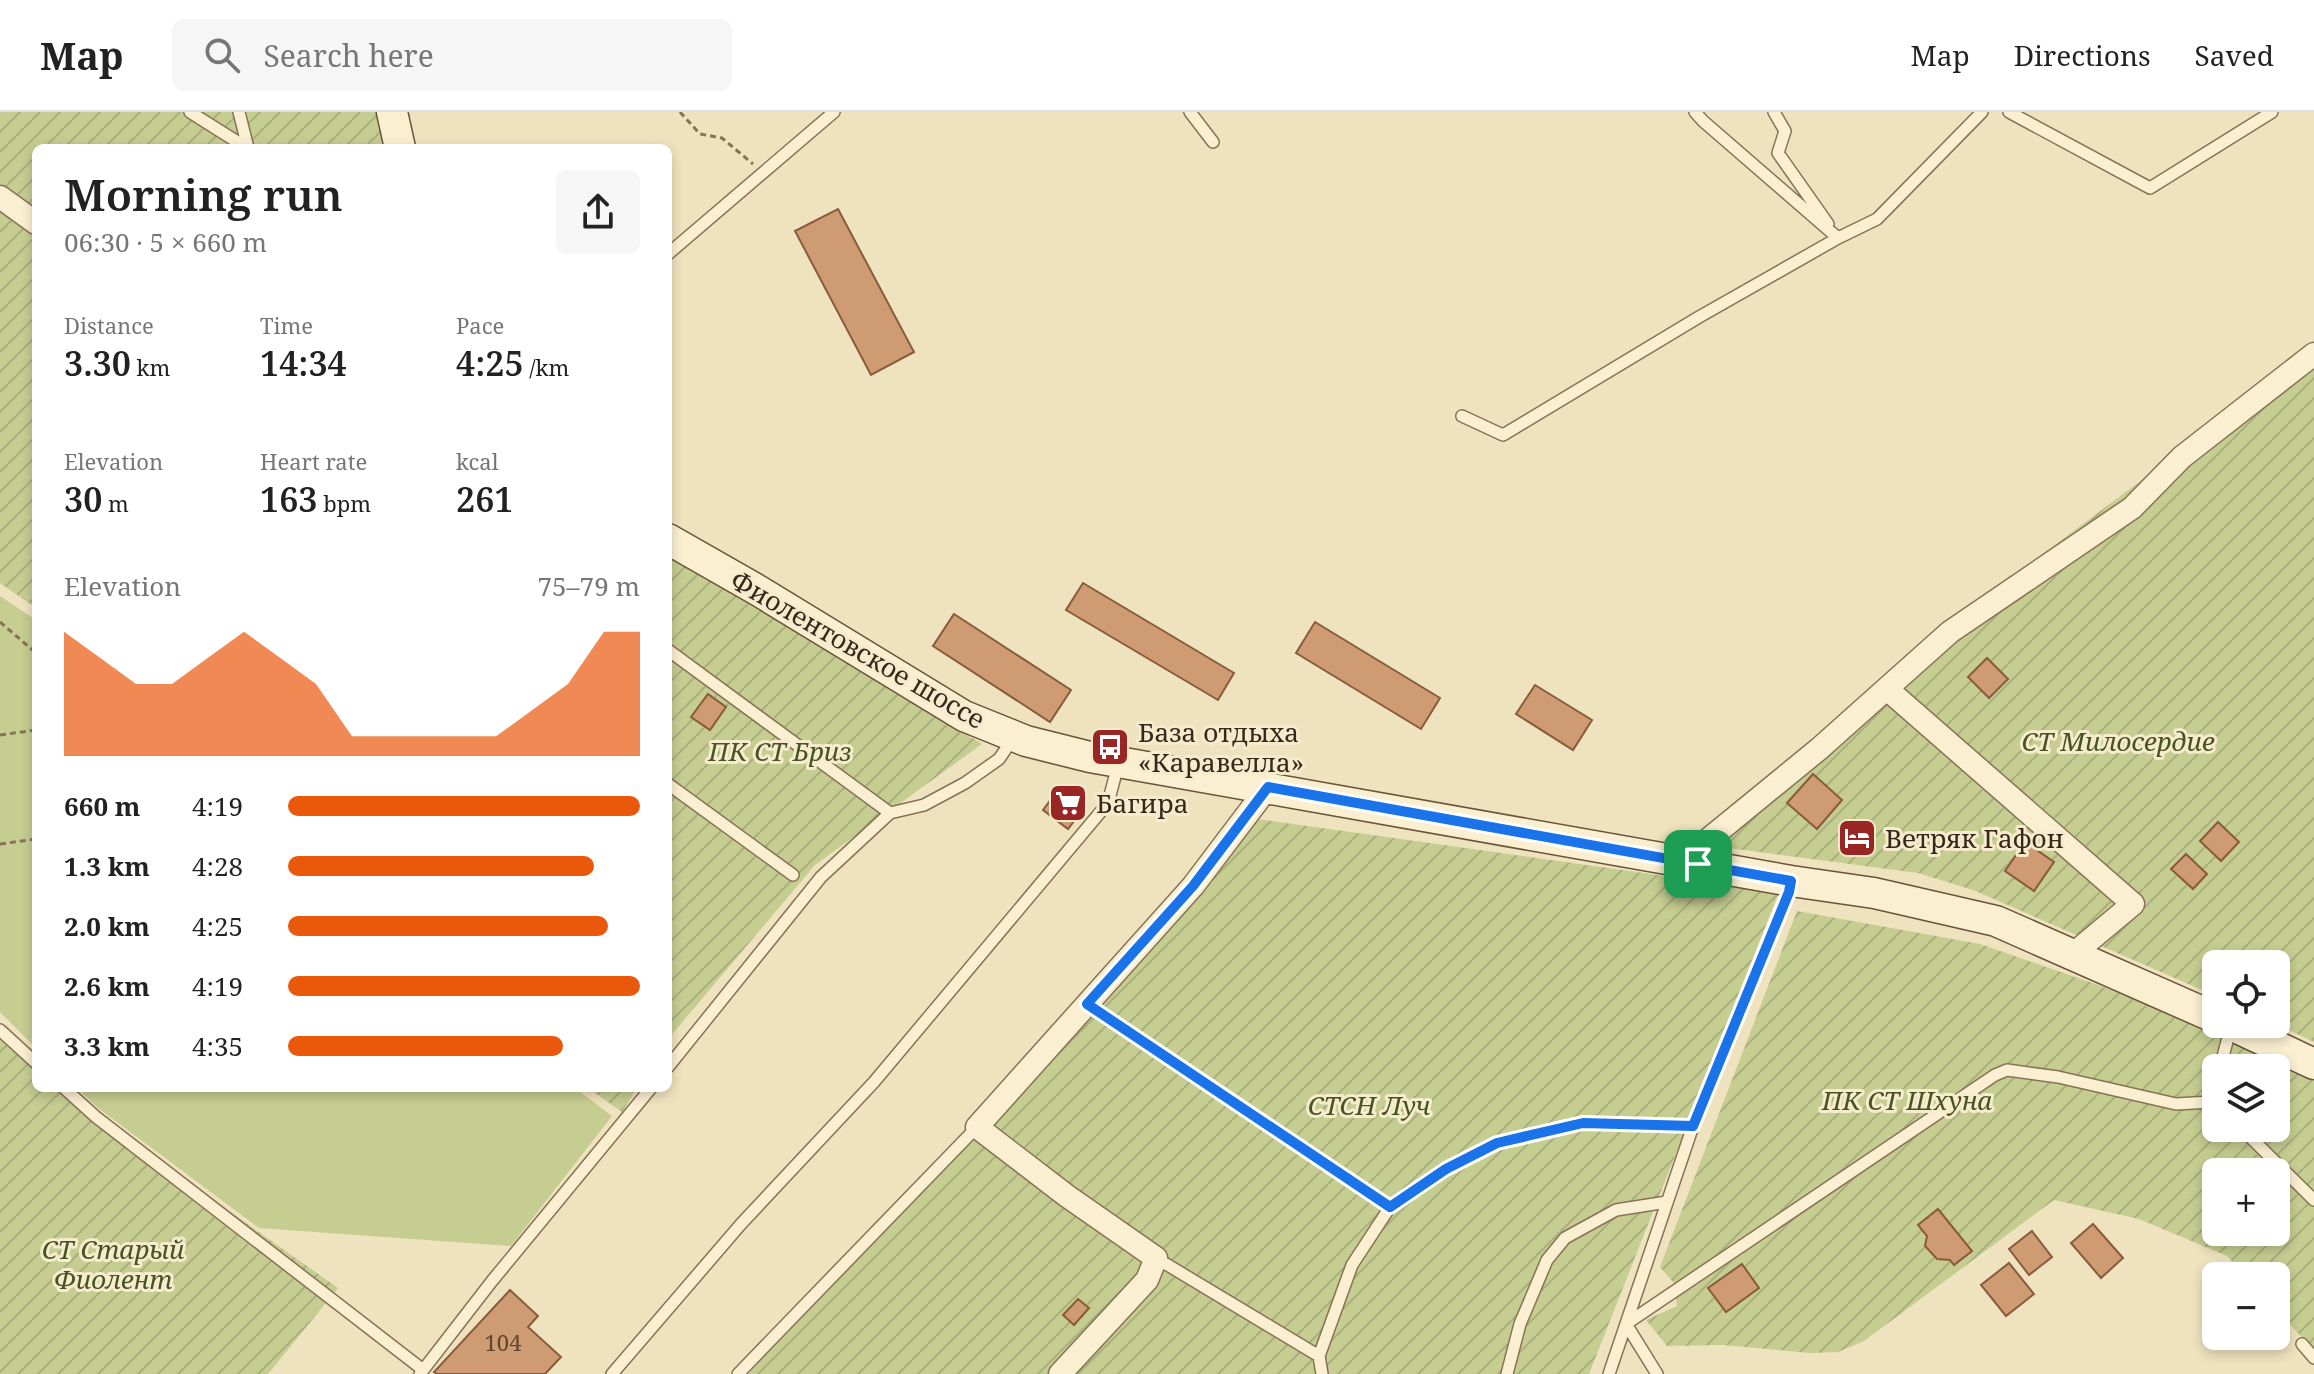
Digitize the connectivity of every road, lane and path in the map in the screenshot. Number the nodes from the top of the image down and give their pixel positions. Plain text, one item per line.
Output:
1 (190, 112) edge
2 (239, 112) edge
3 (392, 112) edge
4 (680, 112) edge
5 (834, 112) edge
6 (1190, 112) edge
7 (1695, 112) edge
8 (1774, 112) edge
9 (1982, 112) edge
10 (2009, 112) edge
11 (2272, 112) edge
12 (1213, 142) dead end
13 (242, 144) edge
14 (247, 144) edge
15 (399, 144) edge
16 (763, 173) junction
17 (0, 197) edge
18 (32, 220) edge
19 (1838, 238) junction
20 (672, 251) edge
21 (2314, 354) edge
22 (1462, 416) dead end
23 (672, 541) edge
24 (0, 622) edge
25 (32, 650) edge
26 (672, 653) edge
27 (1887, 689) junction
28 (32, 731) edge
29 (0, 735) edge
30 (1014, 736) junction
31 (1119, 762) junction
32 (672, 787) edge
33 (1268, 787) junction
34 (890, 813) junction
35 (32, 840) edge
36 (0, 844) edge
37 (1698, 864) junction
38 (793, 875) dead end
39 (1791, 881) junction
40 (2072, 955) junction
41 (1087, 1004) junction
42 (2202, 1013) edge
43 (0, 1030) edge
44 (2258, 1038) edge
45 (32, 1059) edge
46 (672, 1062) edge
47 (2314, 1064) edge
48 (68, 1092) edge
49 (648, 1092) edge
50 (2202, 1104) edge
51 (1693, 1126) junction
52 (977, 1127) junction
53 (2255, 1142) edge
54 (2314, 1200) edge
55 (1667, 1202) junction
56 (1390, 1207) junction
57 (1156, 1258) junction
58 (1626, 1324) junction
59 (2302, 1344) dead end
60 (1319, 1356) junction
61 (2314, 1358) edge
62 (421, 1372) edge
63 (612, 1374) edge
64 (738, 1374) edge
65 (1060, 1374) edge
66 (1322, 1374) edge
67 (1507, 1374) edge
68 (1609, 1374) edge
69 (1657, 1374) edge

1 - 13 lane
2 - 14 lane
3 - 15 main road
4 - 16 path
5 - 16 lane
6 - 12 lane
7 - 19 lane
8 - 19 lane
9 - 19 lane
10 - 11 lane
16 - 20 lane
17 - 18 street
19 - 22 lane
21 - 27 street
23 - 30 main road, Фиолентовское шоссе
24 - 25 path
26 - 34 lane
27 - 37 street
27 - 40 street
28 - 29 path
30 - 31 main road, Фиолентовское шоссе
30 - 34 lane
31 - 33 main road, Фиолентовское шоссе
31 - 63 lane
32 - 38 lane
33 - 37 main road, Фиолентовское шоссе
33 - 41 street
34 - 46 lane
35 - 36 path
37 - 39 main road, Фиолентовское шоссе
39 - 40 main road, Фиолентовское шоссе
39 - 51 lane
40 - 42 main road, Фиолентовское шоссе
41 - 52 street
41 - 56 lane
43 - 45 lane
44 - 47 main road, Фиолентовское шоссе
48 - 62 lane
49 - 62 lane
50 - 58 lane
51 - 55 lane
51 - 56 lane
52 - 57 street
52 - 64 lane
53 - 54 lane
55 - 58 lane
55 - 67 lane
56 - 60 lane
57 - 60 lane
57 - 65 street
58 - 68 lane
58 - 69 lane
59 - 61 lane
60 - 66 lane

